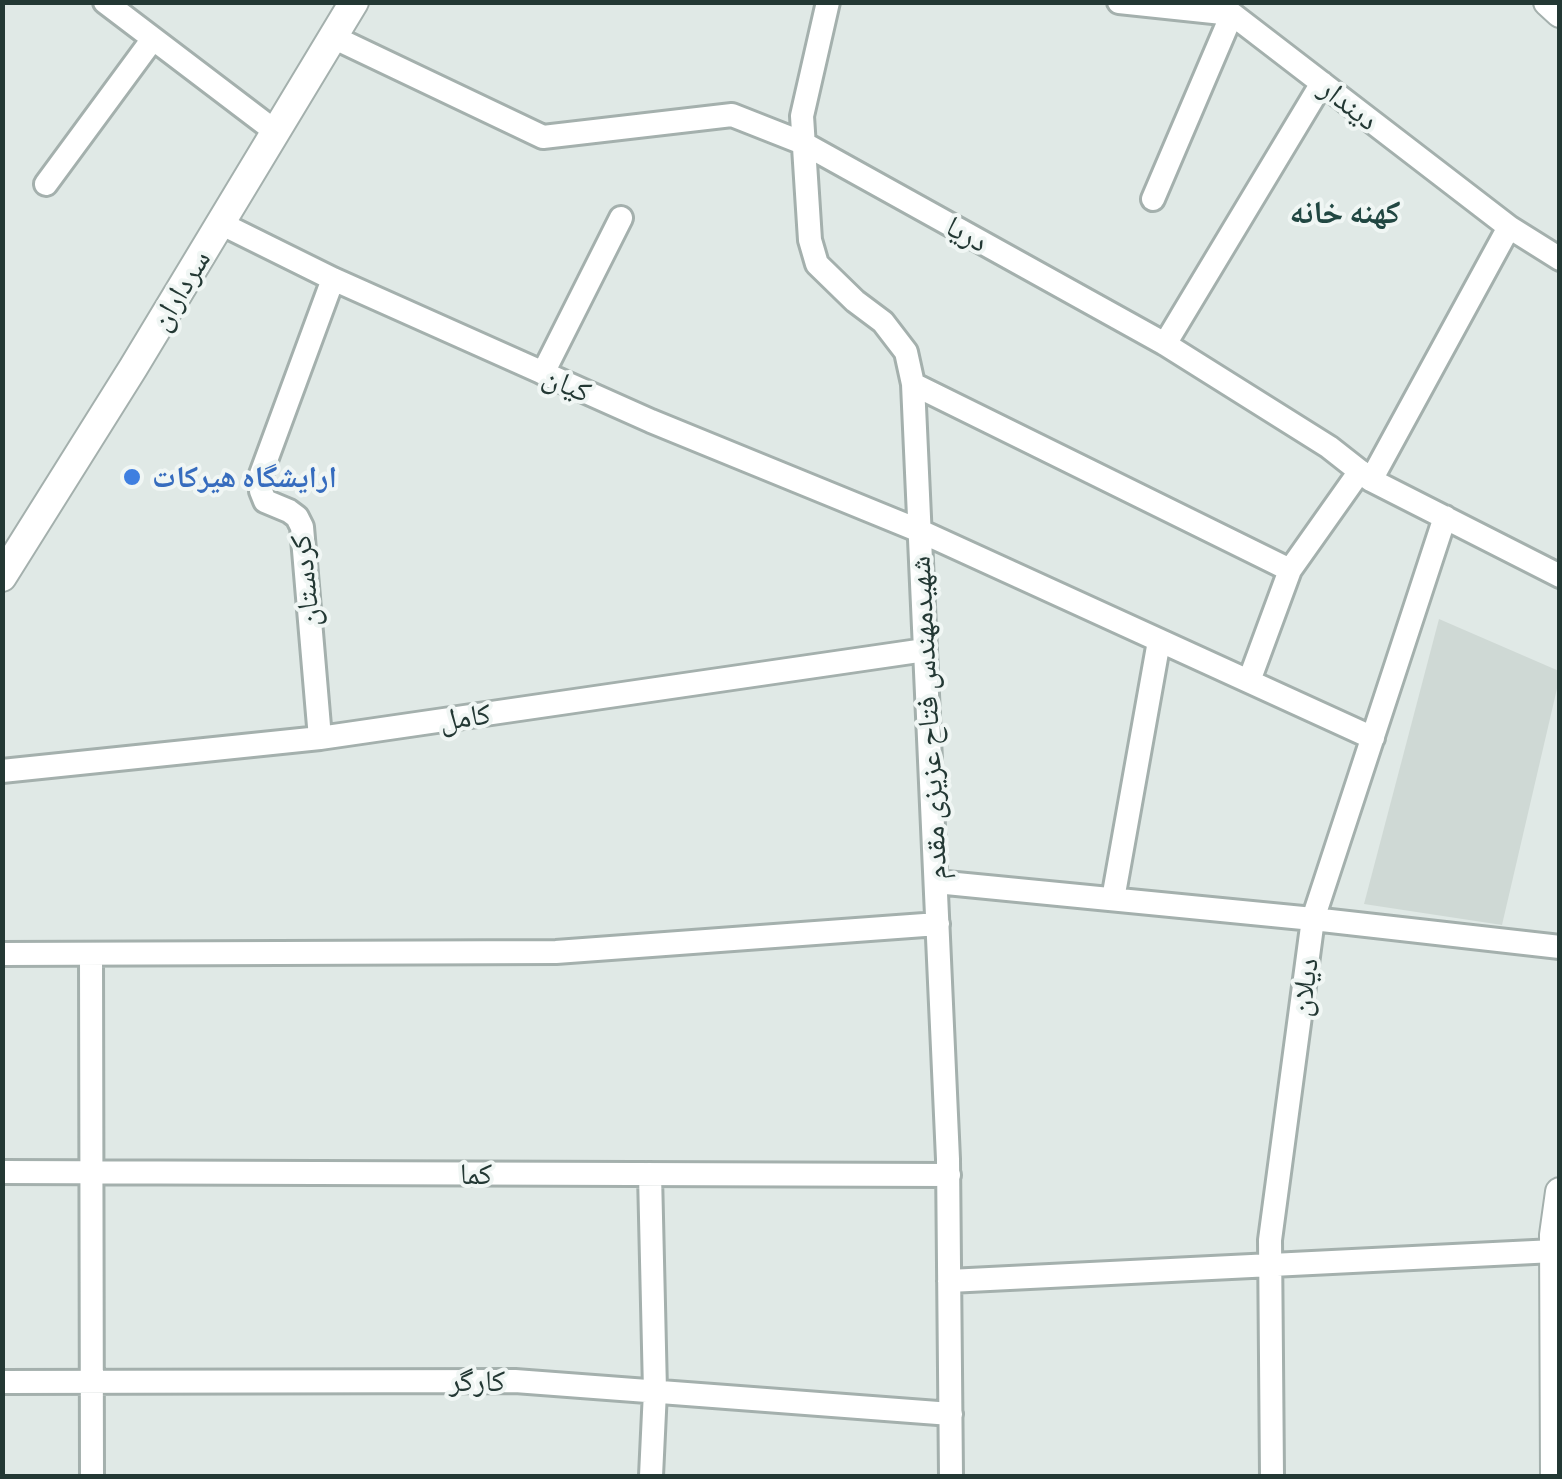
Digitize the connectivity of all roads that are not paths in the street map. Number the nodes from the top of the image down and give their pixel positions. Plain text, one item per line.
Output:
1 (105, 2) edge
2 (354, 2) edge
3 (828, 2) edge
4 (1119, 2) edge
5 (1548, 2) edge
6 (1560, 13) edge
7 (1232, 14) junction
8 (334, 37) junction
9 (152, 40) junction
10 (1322, 83) junction
11 (276, 132) junction
12 (804, 143) junction
13 (46, 184) dead end
14 (1153, 199) dead end
15 (621, 218) dead end
16 (220, 223) junction
17 (1509, 227) junction
18 (1560, 259) edge
19 (333, 279) junction
20 (1165, 344) junction
21 (543, 373) junction
22 (913, 384) junction
23 (1366, 476) junction
24 (1445, 517) junction
25 (920, 531) junction
26 (6, 562) edge
27 (1290, 570) junction
28 (1560, 576) edge
29 (1159, 640) junction
30 (925, 650) junction
31 (1249, 681) junction
32 (320, 738) junction
33 (1373, 738) junction
34 (2, 771) edge
35 (936, 882) junction
36 (1113, 899) junction
37 (1313, 919) junction
38 (938, 924) junction
39 (1560, 947) edge
40 (2, 954) edge
41 (91, 954) junction
42 (2, 1172) edge
43 (92, 1172) junction
44 (650, 1174) junction
45 (949, 1175) junction
46 (1560, 1192) edge
47 (1554, 1250) junction
48 (1270, 1266) junction
49 (950, 1281) junction
50 (2, 1382) edge
51 (92, 1382) junction
52 (655, 1392) junction
53 (950, 1414) junction
54 (92, 1476) edge
55 (651, 1476) edge
56 (951, 1476) edge
57 (1272, 1476) edge
58 (1555, 1476) edge

1 - 9 street
2 - 8 street, سرداران
3 - 12 street, شهیدمهندس فتاح عزیزی مقدم
4 - 7 street
5 - 6 street
7 - 10 street, دیندار
7 - 14 street
8 - 11 street, سرداران
8 - 12 street, دریا
9 - 11 street
9 - 13 street
10 - 17 street, دیندار
10 - 20 street
11 - 16 street, سرداران
12 - 20 street, دریا
12 - 22 street, شهیدمهندس فتاح عزیزی مقدم
15 - 21 street
16 - 19 street, کیان
16 - 26 street, سرداران
17 - 18 street, دیندار
17 - 23 street
19 - 21 street, کیان
19 - 32 street, کردستان
20 - 23 street, دریا
21 - 25 street, کیان
22 - 25 street, شهیدمهندس فتاح عزیزی مقدم
22 - 27 street
23 - 24 street, دریا
23 - 27 street
24 - 28 street, دریا
24 - 33 street, دیلان
25 - 29 street, کیان
25 - 30 street, شهیدمهندس فتاح عزیزی مقدم
27 - 31 street
29 - 31 street, کیان
29 - 36 street
30 - 32 street, کامل
30 - 35 street, شهیدمهندس فتاح عزیزی مقدم
31 - 33 street, کیان
32 - 34 street, کامل
33 - 37 street, دیلان
35 - 36 street
35 - 38 street, شهیدمهندس فتاح عزیزی مقدم
36 - 37 street
37 - 39 street
37 - 48 street, دیلان
38 - 41 street
38 - 45 street, شهیدمهندس فتاح عزیزی مقدم
40 - 41 street
41 - 43 street
42 - 43 street, کما
43 - 44 street, کما
43 - 51 street
44 - 45 street, کما
44 - 52 street
45 - 49 street, شهیدمهندس فتاح عزیزی مقدم
46 - 47 street
47 - 48 street
47 - 58 street
48 - 49 street
48 - 57 street, دیلان
49 - 53 street, شهیدمهندس فتاح عزیزی مقدم
50 - 51 street, کارگر
51 - 52 street, کارگر
51 - 54 street
52 - 53 street, کارگر
52 - 55 street
53 - 56 street, شهیدمهندس فتاح عزیزی مقدم

